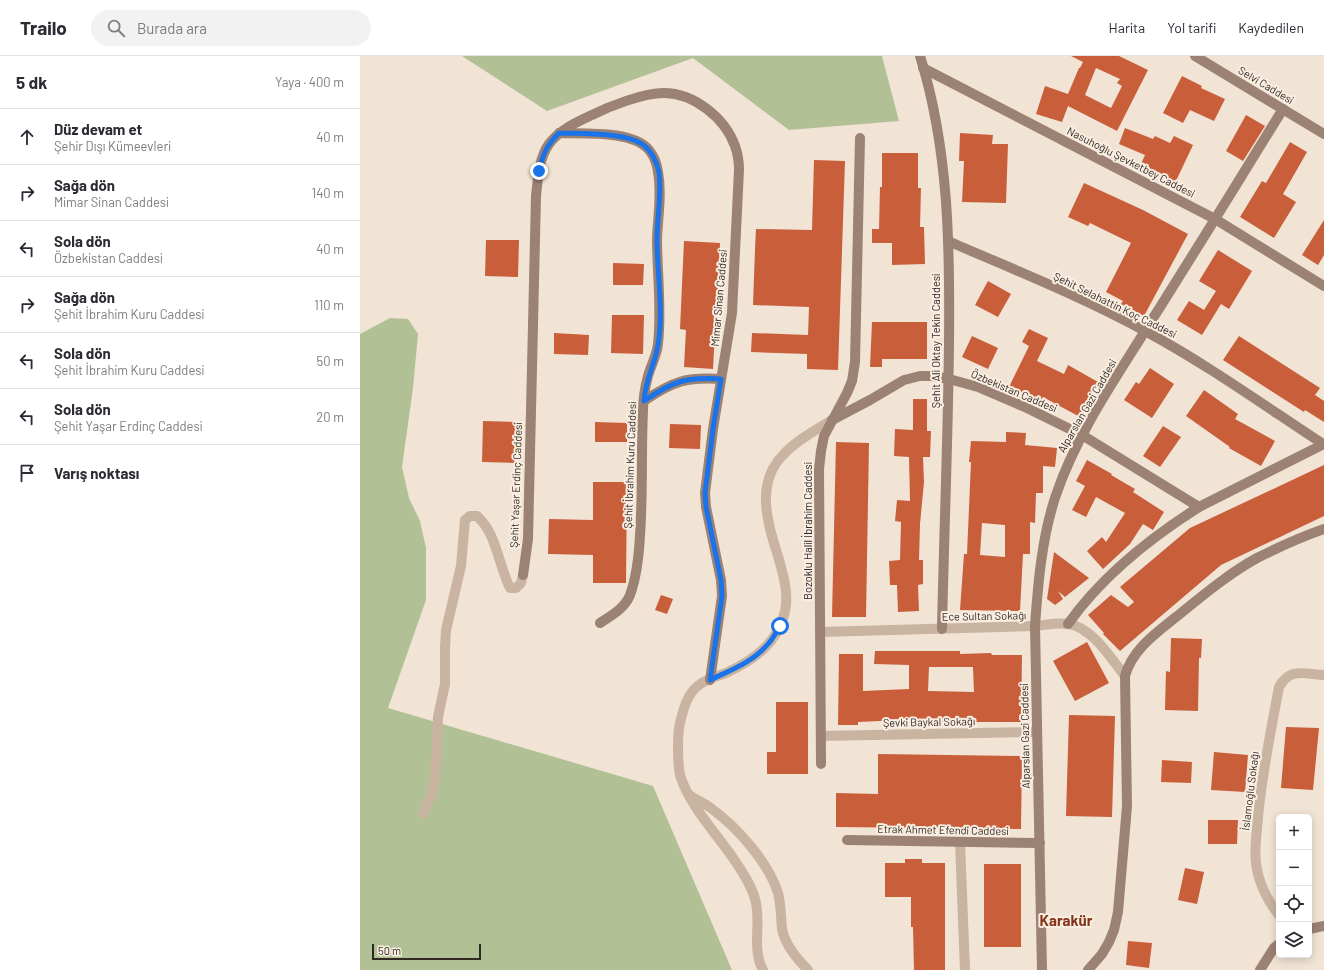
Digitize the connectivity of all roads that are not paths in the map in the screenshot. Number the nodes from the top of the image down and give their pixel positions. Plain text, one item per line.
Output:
1 (920, 56) edge
2 (1195, 56) edge
3 (923, 68) junction
4 (1283, 109) junction
5 (559, 133) junction
6 (1324, 134) edge
7 (860, 138) dead end
8 (1215, 219) junction
9 (948, 241) junction
10 (1324, 286) edge
11 (1145, 331) junction
12 (721, 379) junction
13 (949, 379) junction
14 (644, 401) junction
15 (832, 420) junction
16 (1082, 435) junction
17 (1324, 444) edge
18 (1199, 507) junction
19 (1324, 528) edge
20 (600, 623) dead end
21 (1068, 624) junction
22 (1035, 626) junction
23 (942, 629) junction
24 (820, 632) junction
25 (1324, 675) edge
26 (1125, 676) junction
27 (710, 680) junction
28 (1037, 732) junction
29 (821, 736) junction
30 (821, 764) dead end
31 (689, 795) junction
32 (423, 812) dead end
33 (846, 840) dead end
34 (960, 842) junction
35 (1040, 843) junction
36 (1276, 912) edge
37 (1324, 926) edge
38 (1312, 928) edge
39 (1276, 946) edge
40 (763, 970) edge
41 (808, 970) edge
42 (965, 970) edge
43 (1042, 970) edge
44 (1088, 970) edge
45 (1260, 970) edge

1 - 3 street, Şehit Ali Oktay Tekin Caddesi
2 - 4 street, Selvi Caddesi
3 - 8 street, Nasuhoğlu Şevketbey Caddesi
3 - 9 street, Şehit Ali Oktay Tekin Caddesi
4 - 6 street, Selvi Caddesi
4 - 8 street, Alparslan Gazi Caddesi
5 - 12 street, Mimar Sinan Caddesi
5 - 14 street, Şehit İbrahim Kuru Caddesi
5 - 32 street, Şehit Yaşar Erdinç Caddesi
7 - 15 street, Bozoklu Halil İbrahim Caddesi
8 - 10 street, Nasuhoğlu Şevketbey Caddesi
8 - 11 street, Alparslan Gazi Caddesi
9 - 11 street, Şehit Selahattin Koç Caddesi
9 - 13 street, Şehit Ali Oktay Tekin Caddesi
11 - 16 street, Alparslan Gazi Caddesi
11 - 17 street, Şehit Selahattin Koç Caddesi
12 - 14 street
12 - 27 street, Mimar Sinan Caddesi
13 - 15 street, Özbekistan Caddesi
13 - 16 street, Özbekistan Caddesi
13 - 23 street, Şehit Ali Oktay Tekin Caddesi
14 - 20 street, Şehit İbrahim Kuru Caddesi
15 - 24 street, Bozoklu Halil İbrahim Caddesi
15 - 27 street
16 - 18 street, Özbekistan Caddesi
16 - 22 street, Alparslan Gazi Caddesi
17 - 18 street
18 - 21 street
19 - 26 street
21 - 22 street, Ece Sultan Sokağı
21 - 26 street, Ece Sultan Sokağı
22 - 23 street, Ece Sultan Sokağı
22 - 28 street, Alparslan Gazi Caddesi
23 - 24 street, Ece Sultan Sokağı
24 - 29 street, Bozoklu Halil İbrahim Caddesi
25 - 36 street, İslamoğlu Sokağı
26 - 44 street
27 - 31 street
28 - 29 street, Şevki Baykal Sokağı
28 - 35 street, Alparslan Gazi Caddesi
29 - 30 street, Bozoklu Halil İbrahim Caddesi
31 - 40 street
31 - 41 street
33 - 34 street, Etrak Ahmet Efendi Caddesi
34 - 35 street, Etrak Ahmet Efendi Caddesi
34 - 42 street
35 - 43 street, Alparslan Gazi Caddesi
37 - 38 street
39 - 45 street

